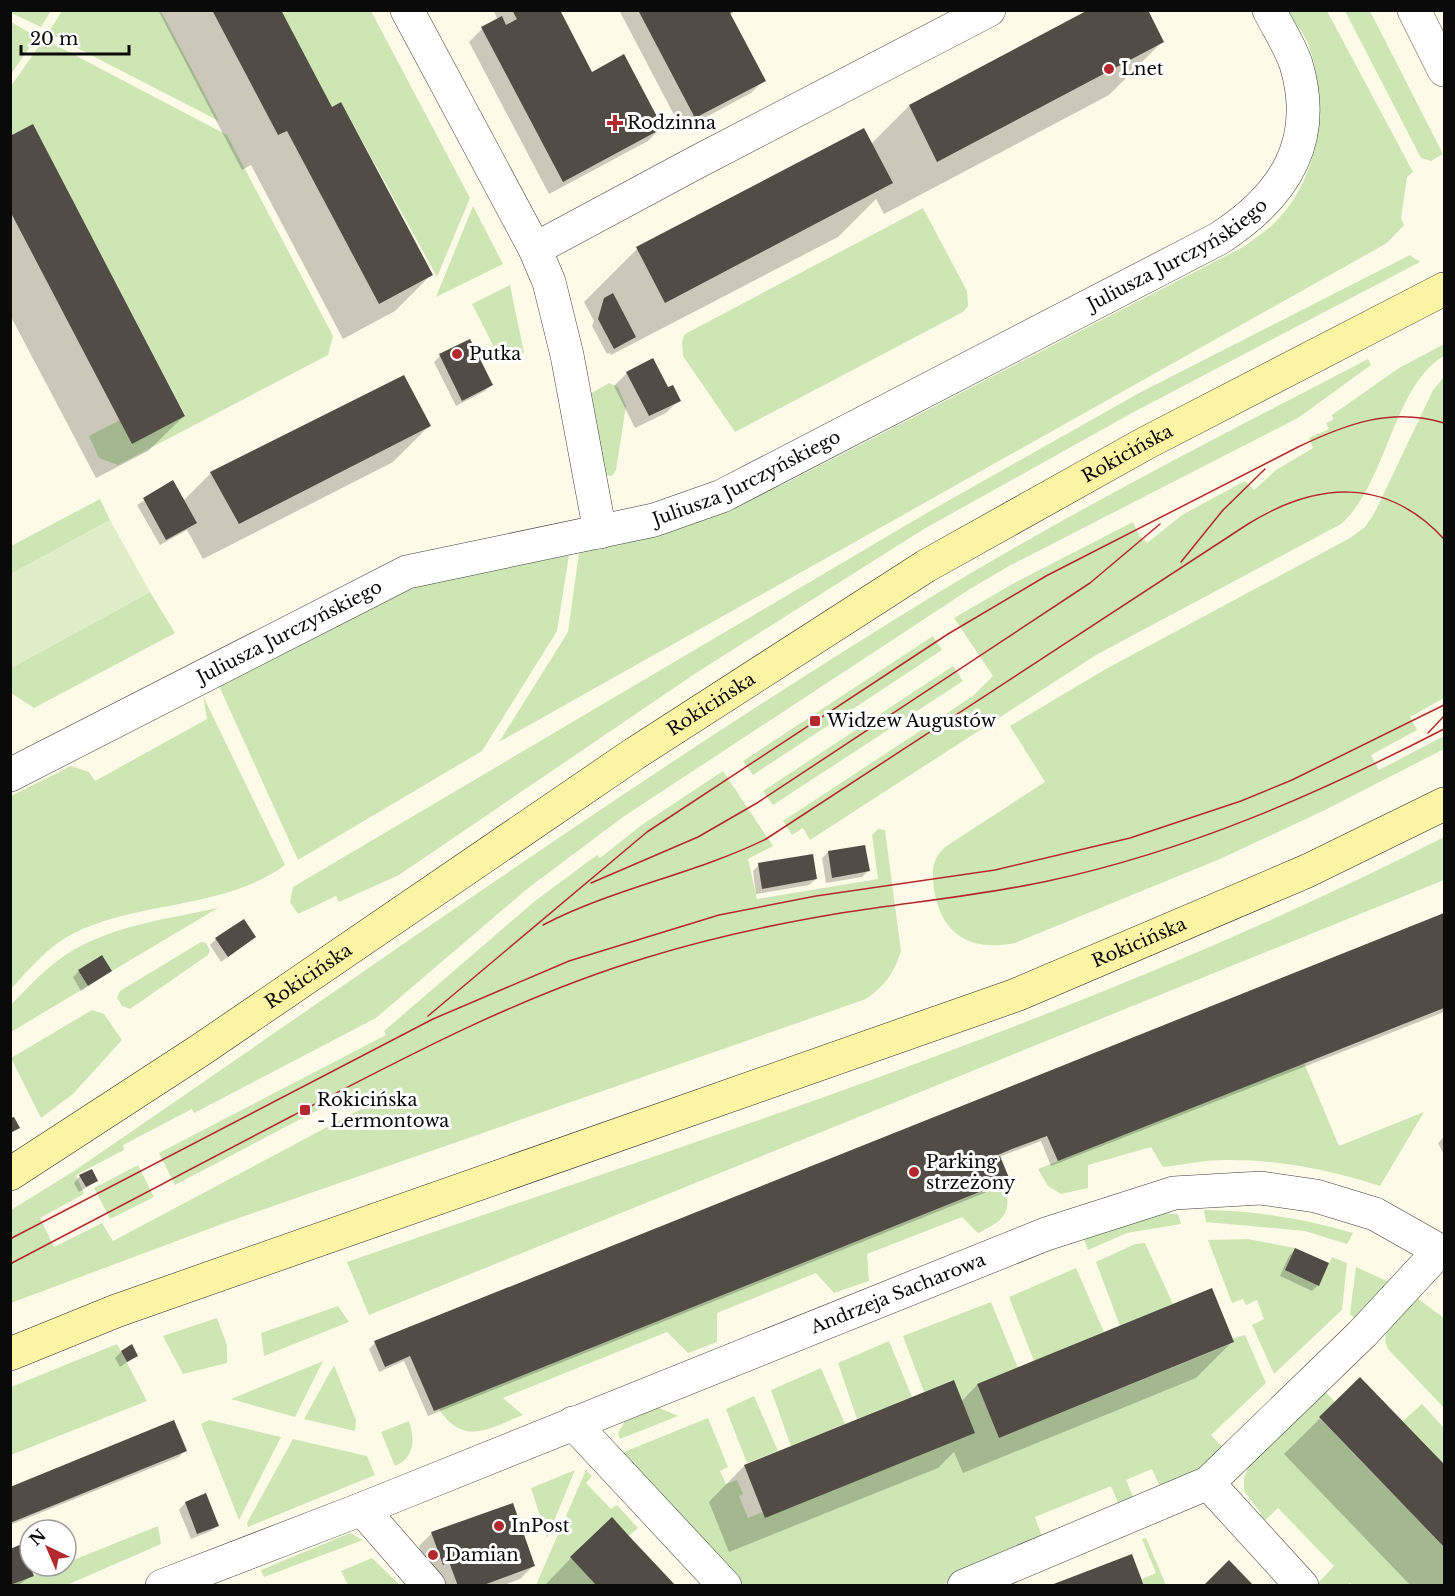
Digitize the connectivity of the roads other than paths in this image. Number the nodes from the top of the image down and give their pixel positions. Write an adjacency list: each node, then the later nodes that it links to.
1 (407, 10): 6 (street)
2 (988, 10): 6 (street)
3 (1269, 10): 8 (street, Juliusza Jurczyńskiego)
4 (1414, 10): 5 (street)
5 (1444, 70)
6 (536, 249): 8 (street)
7 (1444, 289): 11 (main road, Rokicińska)
8 (600, 532): 9 (street, Juliusza Jurczyńskiego)
9 (10, 775)
10 (1444, 804): 13 (main road, Rokicińska)
11 (10, 1174)
12 (1442, 1252): 14 (street, Andrzeja Sacharowa); 15 (street)
13 (10, 1354)
14 (573, 1423): 16 (street, Andrzeja Sacharowa); 19 (street)
15 (1208, 1484): 20 (street); 21 (street)
16 (362, 1509): 17 (street, Andrzeja Sacharowa); 18 (street)
17 (162, 1586)
18 (429, 1586)
19 (725, 1586)
20 (964, 1586)
21 (1302, 1586)

